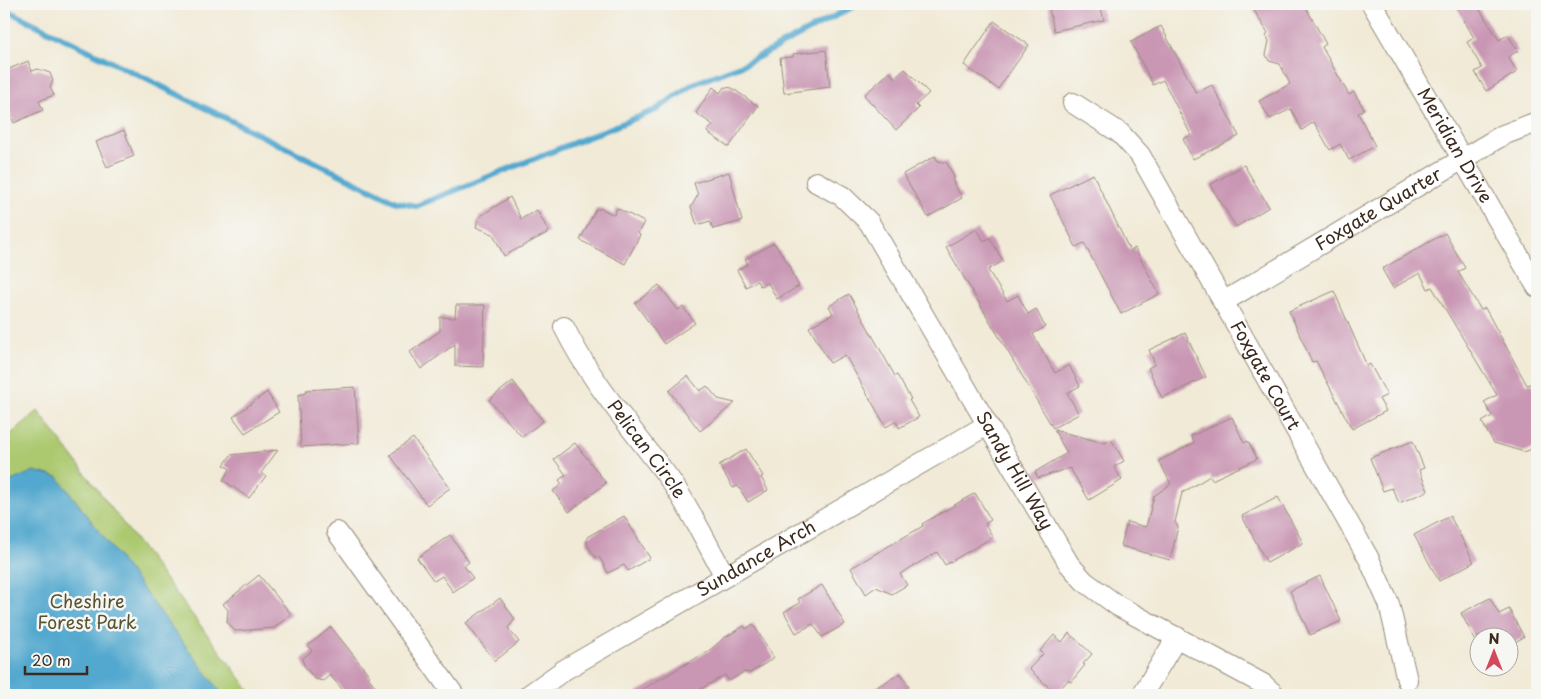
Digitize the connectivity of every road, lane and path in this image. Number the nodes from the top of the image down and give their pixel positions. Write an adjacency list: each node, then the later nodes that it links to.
1 (1372, 4): 4 (street, Meridian Drive)
2 (1073, 103): 7 (street, Foxgate Court)
3 (1537, 122): 4 (street, Foxgate Quarter)
4 (1463, 160): 6 (street, Meridian Drive); 7 (street, Foxgate Quarter)
5 (816, 182): 9 (street, Sandy Hill Way)
6 (1537, 287)
7 (1223, 302): 13 (street, Foxgate Court)
8 (564, 327): 11 (street, Pelican Circle)
9 (987, 425): 11 (street, Sundance Arch); 12 (street, Sandy Hill Way)
10 (337, 532): 14 (street)
11 (725, 576): 15 (street, Sundance Arch)
12 (1177, 637): 16 (street); 17 (street, Sandy Hill Way)
13 (1407, 680)
14 (454, 695)
15 (529, 695)
16 (1142, 695)
17 (1276, 695)

